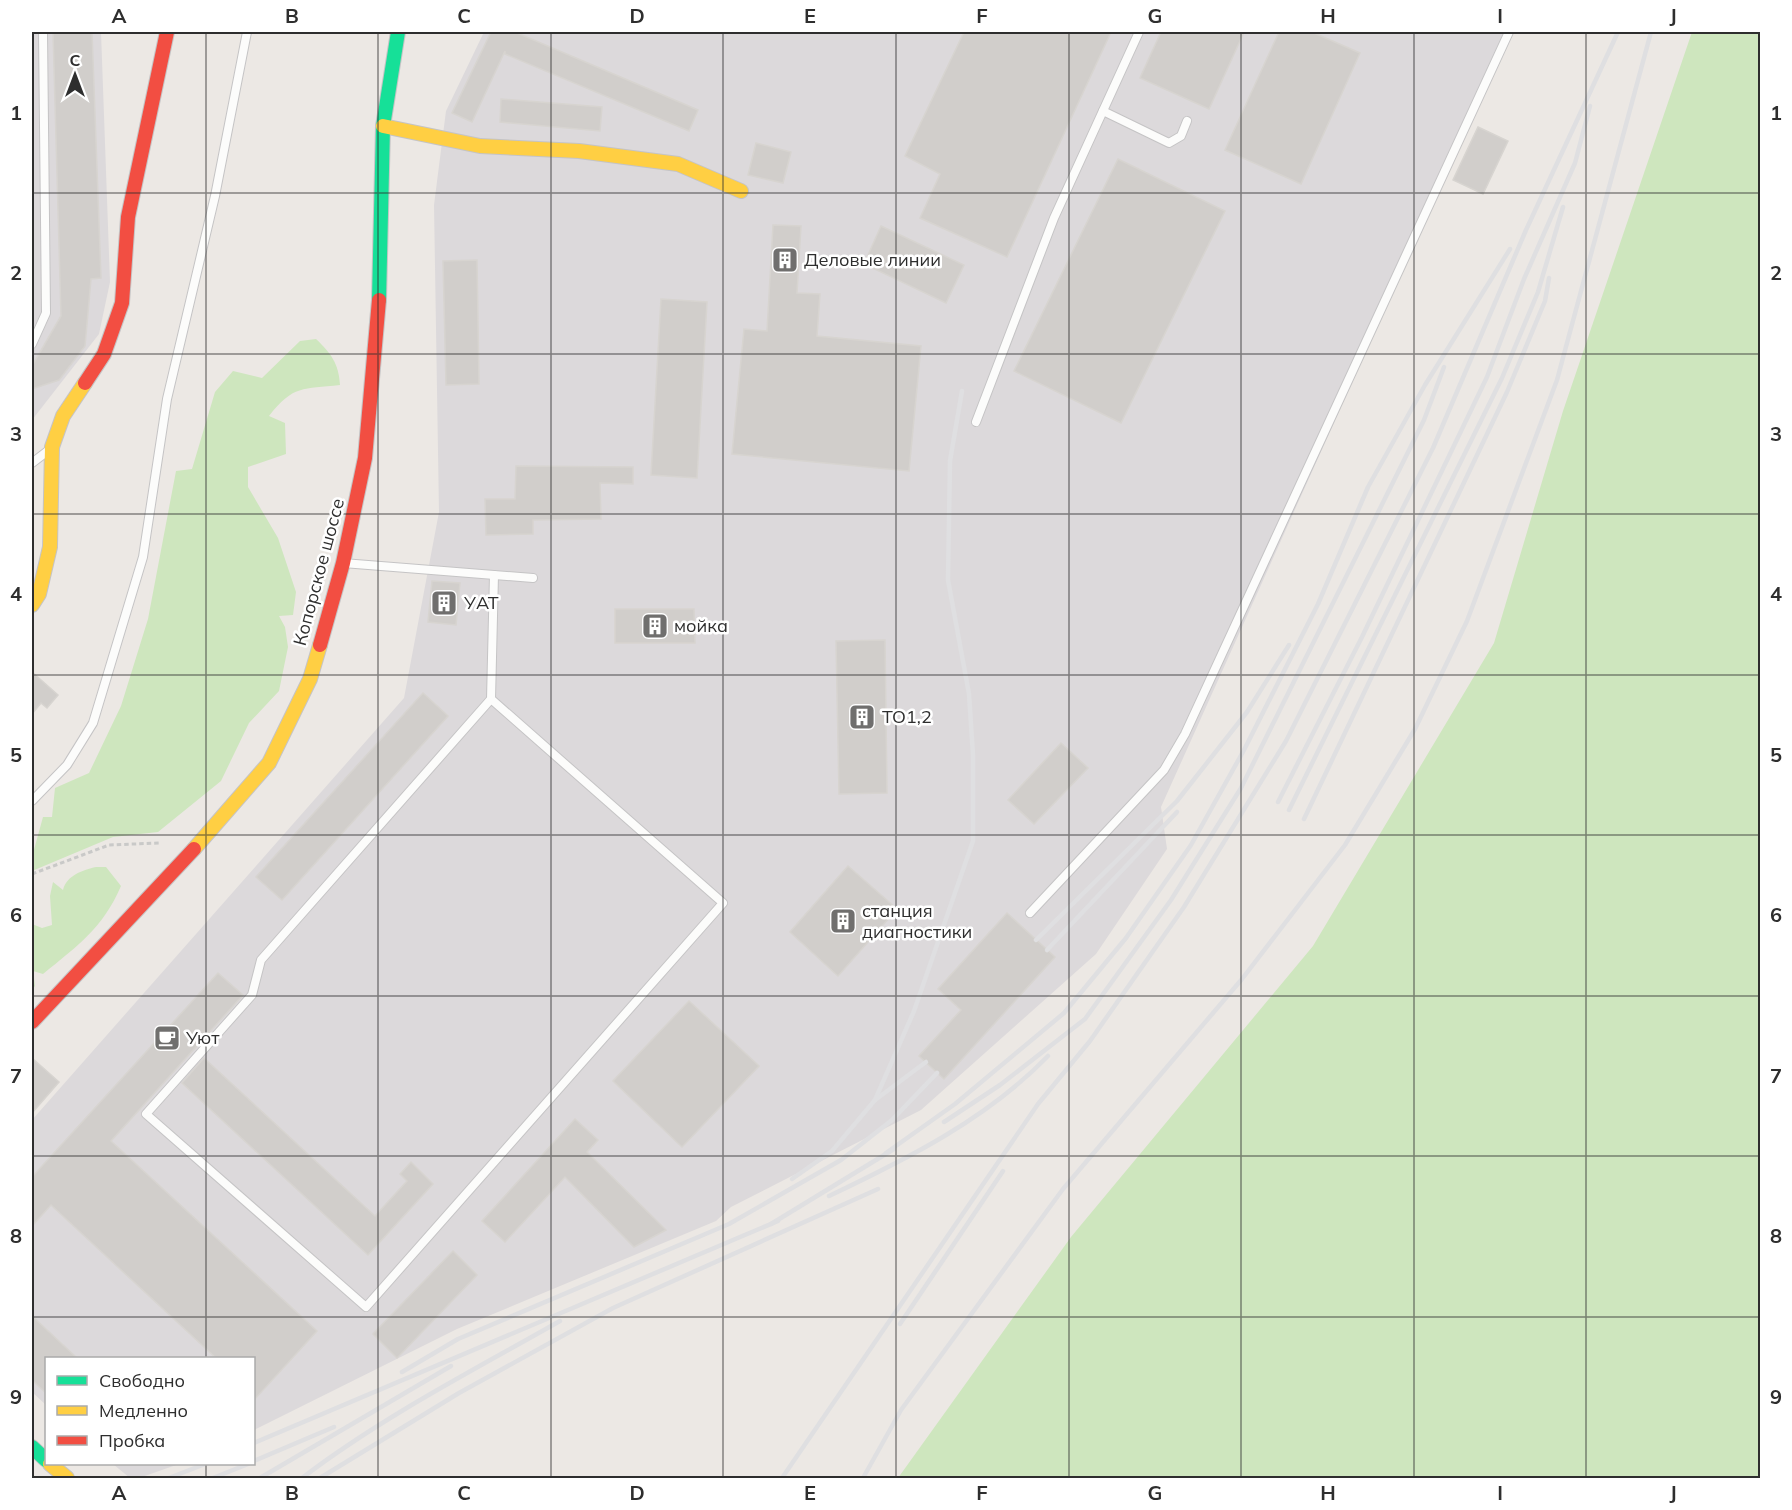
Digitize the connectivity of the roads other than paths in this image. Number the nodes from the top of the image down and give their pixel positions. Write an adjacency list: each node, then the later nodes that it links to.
1 (43, 32): 11 (lane)
2 (167, 32): 13 (main road)
3 (247, 32): 20 (lane)
4 (398, 32): 9 (main road, Копорское шоссе)
5 (1139, 32): 7 (lane)
6 (1509, 32): 21 (lane)
7 (1103, 111): 8 (lane); 12 (lane)
8 (1187, 121)
9 (383, 126): 10 (main road); 15 (main road, Копорское шоссе)
10 (741, 191)
11 (32, 344)
12 (976, 423)
13 (52, 447): 14 (lane); 18 (main road)
14 (32, 463)
15 (343, 563): 16 (lane); 22 (main road, Копорское шоссе)
16 (494, 575): 17 (lane); 19 (lane)
17 (533, 578)
18 (32, 605)
19 (491, 699): 19 (lane)
20 (32, 801)
21 (1030, 913)
22 (32, 1022)
23 (32, 1447): 24 (main road)
24 (45, 1459)
25 (51, 1465): 26 (main road)
26 (67, 1479)

